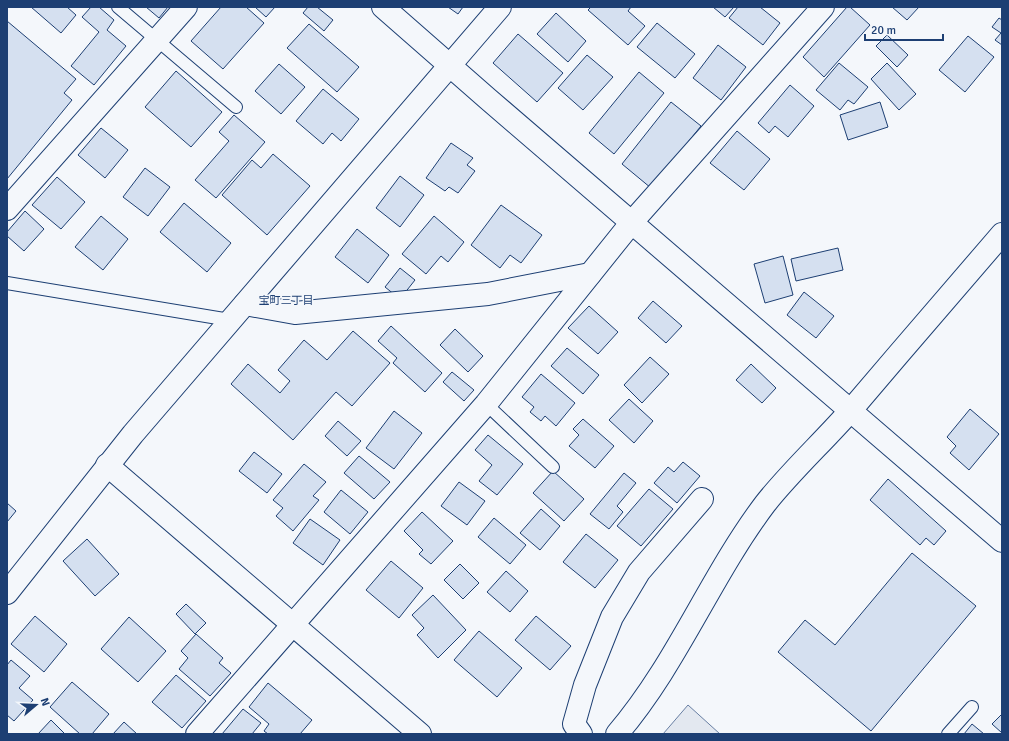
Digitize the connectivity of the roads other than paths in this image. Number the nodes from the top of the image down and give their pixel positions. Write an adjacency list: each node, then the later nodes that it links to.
1 (118, 7): 6 (lane)
2 (186, 7): 6 (street)
3 (383, 7): 7 (street)
4 (500, 7): 7 (street)
5 (823, 7): 10 (street)
6 (158, 41): 8 (lane); 9 (street)
7 (450, 65): 10 (street); 14 (street)
8 (236, 107)
9 (7, 210)
10 (632, 222): 12 (street); 17 (street)
11 (1002, 234): 17 (street)
12 (590, 274): 14 (street); 16 (street)
13 (7, 283): 15 (lane)
14 (245, 304): 15 (street)
15 (230, 320): 18 (street)
16 (486, 404): 19 (lane); 23 (street)
17 (850, 411): 21 (street); 28 (street)
18 (107, 465): 22 (street); 23 (street)
19 (553, 467)
20 (702, 499): 27 (street)
21 (1002, 541)
22 (7, 593)
23 (291, 624): 25 (street); 26 (street)
24 (972, 707): 29 (lane)
25 (197, 734)
26 (420, 734)
27 (581, 734)
28 (617, 734)
29 (948, 734)

